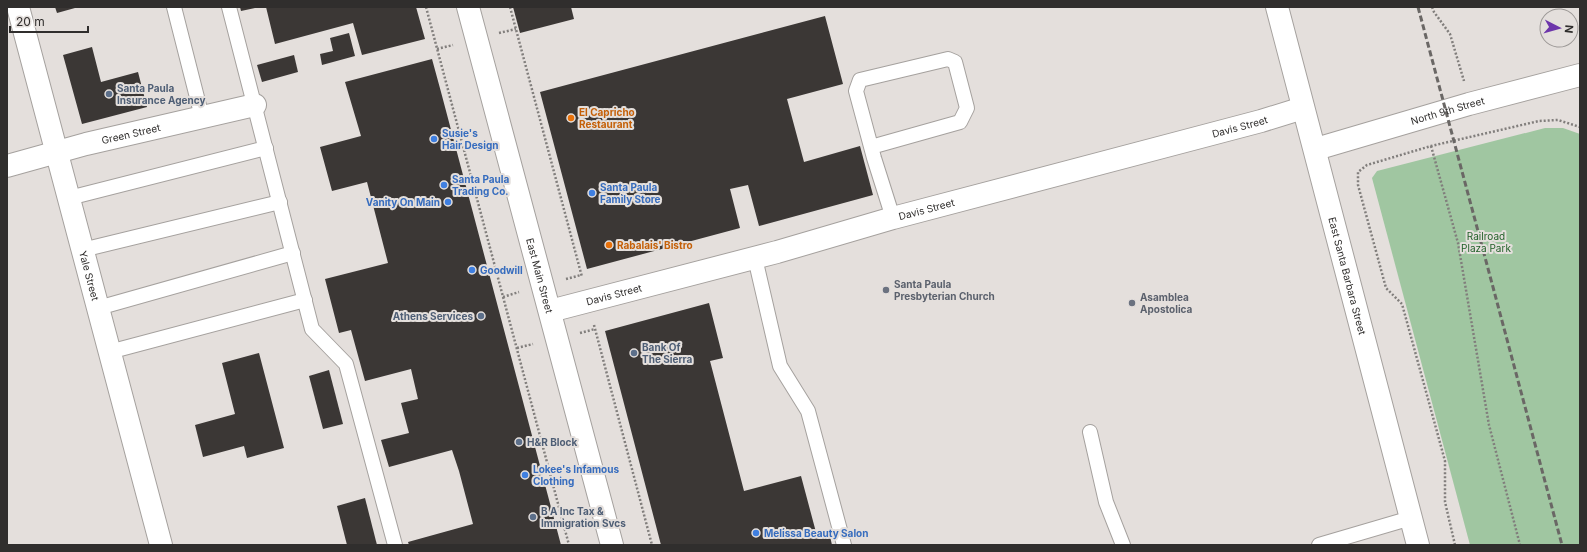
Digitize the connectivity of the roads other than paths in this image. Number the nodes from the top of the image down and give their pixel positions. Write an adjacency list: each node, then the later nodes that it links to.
1 (18, 7): 13 (street, Yale Street)
2 (174, 7): 9 (lane)
3 (229, 7): 7 (lane)
4 (468, 7): 23 (street, East Main Street)
5 (1277, 7): 8 (street, East Santa Barbara Street)
6 (1580, 75): 12 (street, North 9th Street)
7 (255, 105): 9 (street, Green Street); 11 (lane)
8 (1303, 108): 12 (street, East Santa Barbara Street); 17 (street, Davis Street)
9 (202, 117): 13 (street, Green Street)
10 (871, 147): 10 (lane); 17 (lane)
11 (266, 148): 15 (lane); 16 (lane)
12 (1316, 149): 26 (street, East Santa Barbara Street)
13 (57, 152): 14 (street, Green Street); 15 (street, Yale Street)
14 (7, 166)
15 (69, 198): 18 (street, Yale Street)
16 (280, 202): 18 (lane); 19 (lane)
17 (893, 218): 20 (street, Davis Street)
18 (82, 250): 22 (street, Yale Street)
19 (293, 253): 21 (lane); 22 (lane)
20 (755, 258): 23 (street, Davis Street); 30 (lane)
21 (306, 300): 24 (lane); 28 (lane)
22 (98, 308): 24 (street, Yale Street)
23 (550, 311): 29 (street, East Main Street)
24 (109, 352): 27 (street, Yale Street)
25 (1090, 432): 31 (lane)
26 (1411, 518): 32 (lane); 33 (street, East Santa Barbara Street)
27 (161, 545)
28 (395, 545)
29 (612, 545)
30 (844, 545)
31 (1122, 545)
32 (1319, 545)
33 (1418, 545)

